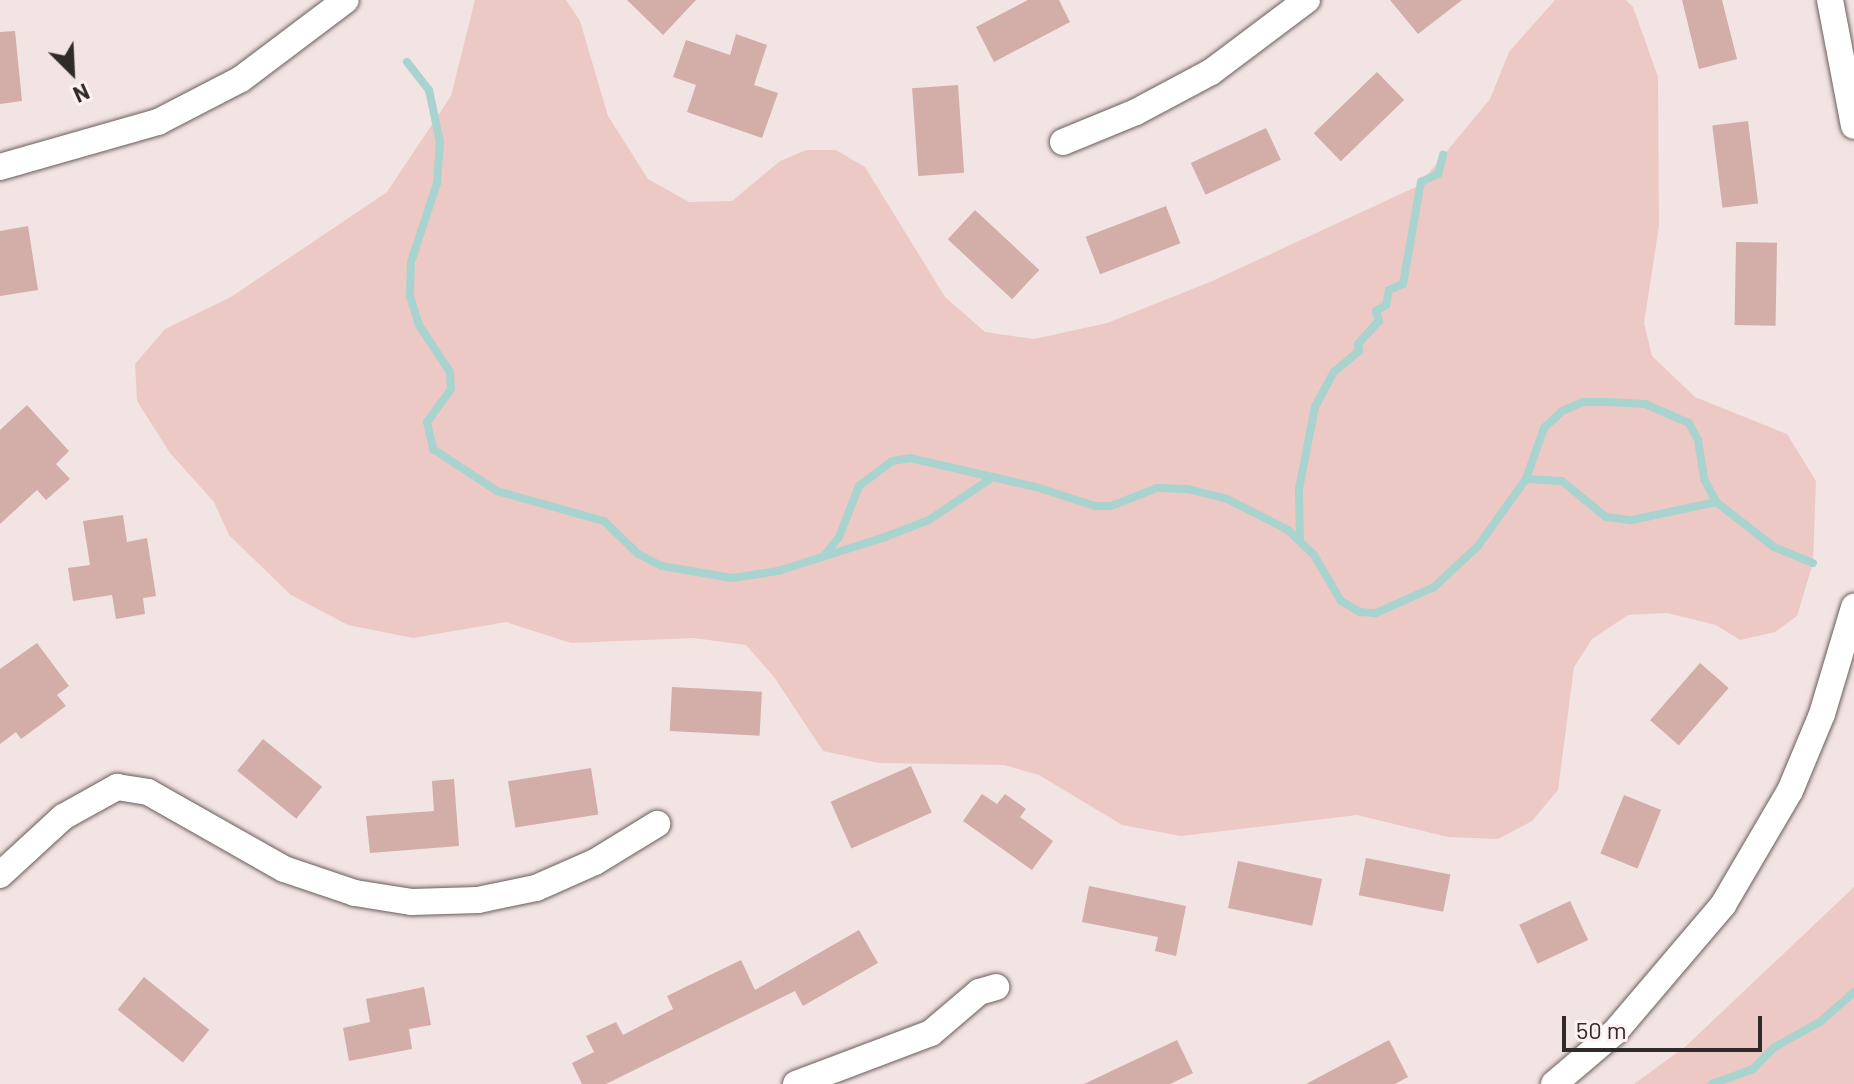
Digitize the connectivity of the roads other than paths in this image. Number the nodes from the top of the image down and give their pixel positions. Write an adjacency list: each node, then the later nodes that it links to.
1 (346, 0): 6 (street)
2 (1307, 0): 5 (street)
3 (1830, 0): 4 (street)
4 (1854, 126)
5 (1063, 142)
6 (0, 167)
7 (1854, 607): 12 (street)
8 (657, 824): 9 (street)
9 (0, 875)
10 (996, 987): 11 (street)
11 (796, 1084)
12 (1554, 1084)

